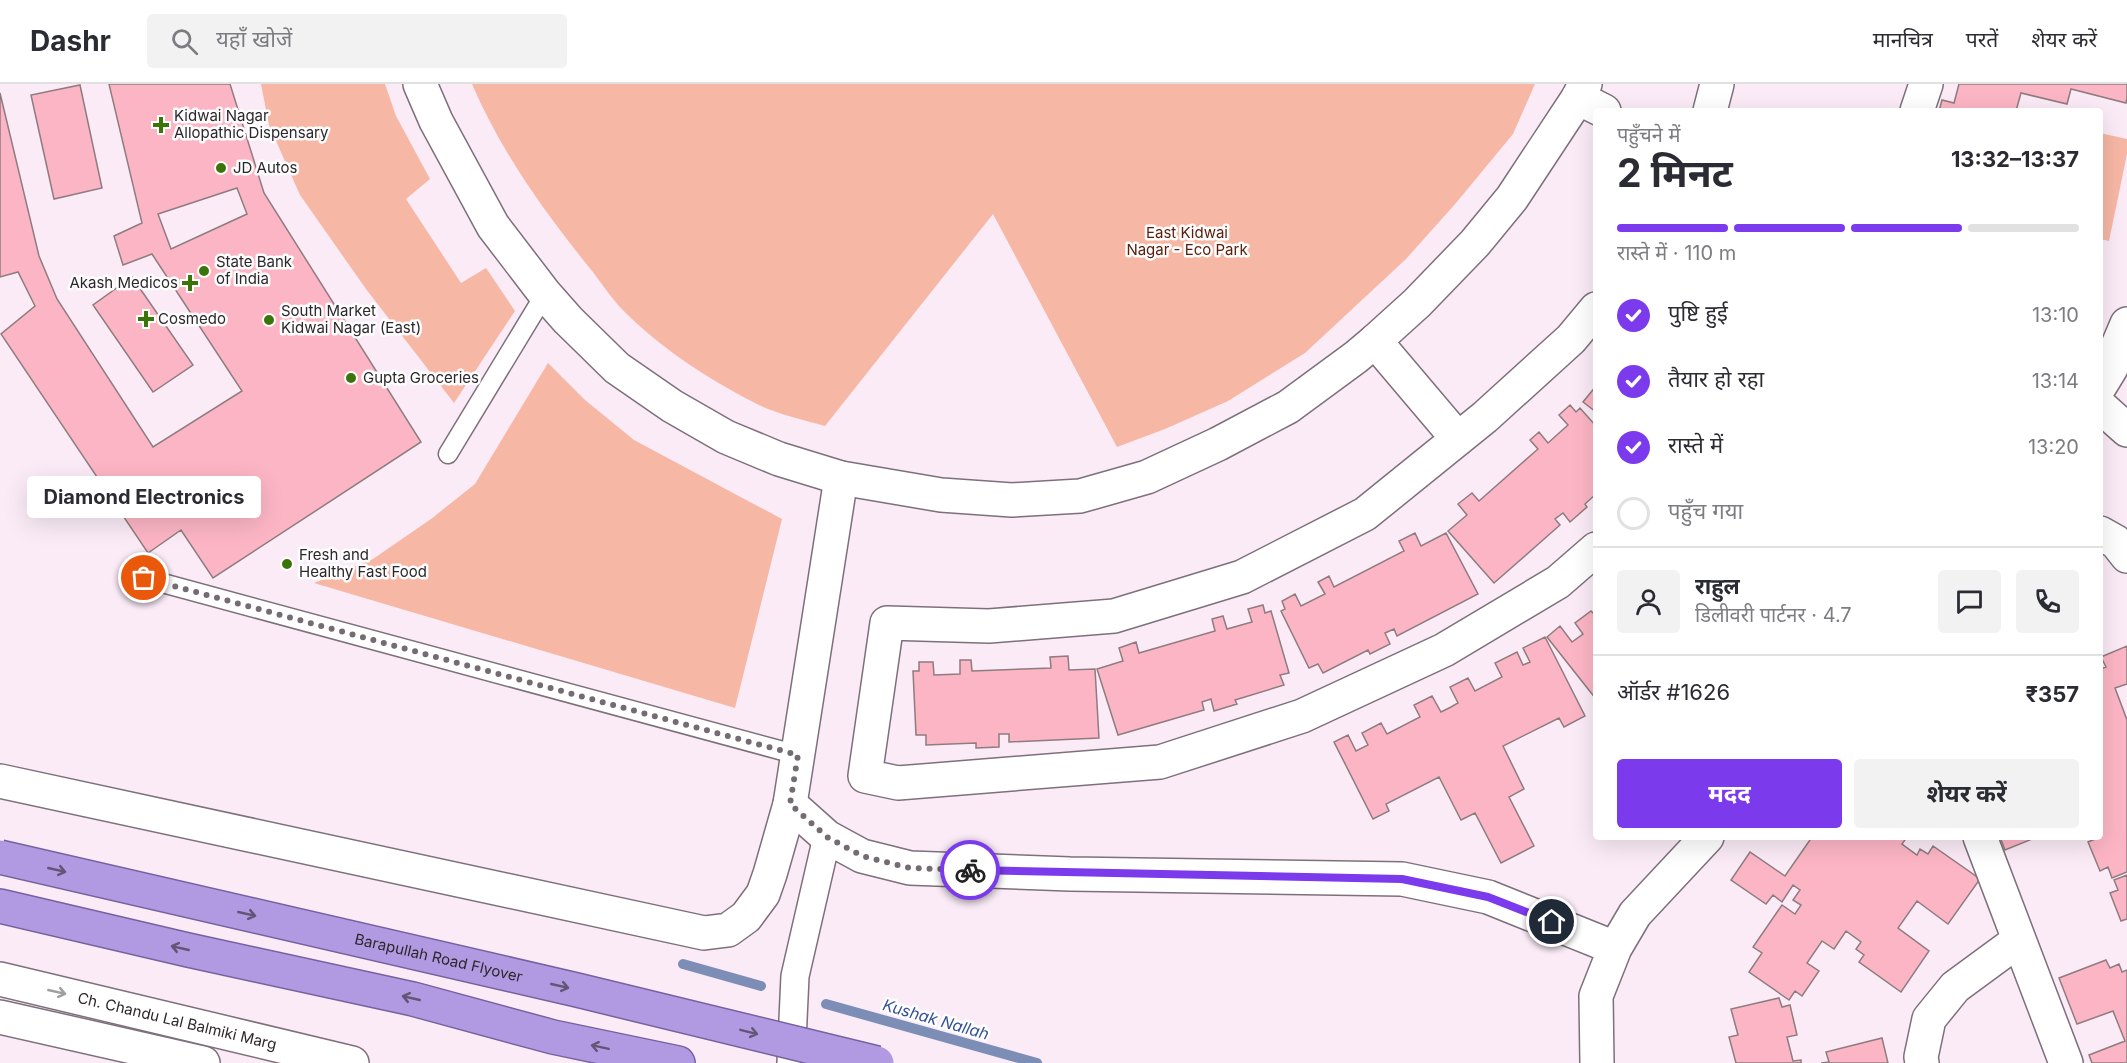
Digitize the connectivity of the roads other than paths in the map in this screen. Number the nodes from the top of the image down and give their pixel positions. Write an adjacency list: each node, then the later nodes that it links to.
1 (420, 84): 7 (street)
2 (1716, 84): 5 (street)
3 (1926, 84): 6 (street)
4 (1589, 98): 10 (street)
5 (1711, 108)
6 (1918, 108)
7 (545, 294): 15 (lane); 16 (street)
8 (1593, 313): 14 (street)
9 (2127, 324): 11 (street)
10 (1375, 340): 14 (street); 16 (street)
11 (2103, 381)
12 (2103, 409): 13 (street)
13 (2127, 430)
14 (1458, 439): 18 (street)
15 (448, 454)
16 (841, 478): 21 (street)
17 (2103, 535): 19 (street)
18 (1593, 552)
19 (2127, 556)
20 (144, 578): 21 (lane)
21 (798, 755): 23 (street)
22 (0, 781): 23 (street)
23 (790, 804): 24 (street)
24 (827, 837): 30 (street); 38 (street)
25 (1704, 840): 30 (street)
26 (1981, 840): 29 (street)
27 (0, 857): 39 (highway, Barapullah Road Flyover, one-way to 39, bridge)
28 (0, 906): 37 (highway, one-way to 28)
29 (2019, 940): 41 (street); 42 (street)
30 (1615, 948): 40 (street)
31 (0, 979): 32 (street, Ch. Chandu Lal Balmiki Marg, one-way to 32)
32 (131, 1010): 34 (street); 36 (street, Ch. Chandu Lal Balmiki Marg)
33 (0, 1017): 34 (street)
34 (123, 1054): 35 (street)
35 (203, 1063)
36 (352, 1063)
37 (678, 1063)
38 (791, 1063)
39 (876, 1063)
40 (1597, 1063)
41 (1922, 1063)
42 (2066, 1063)

